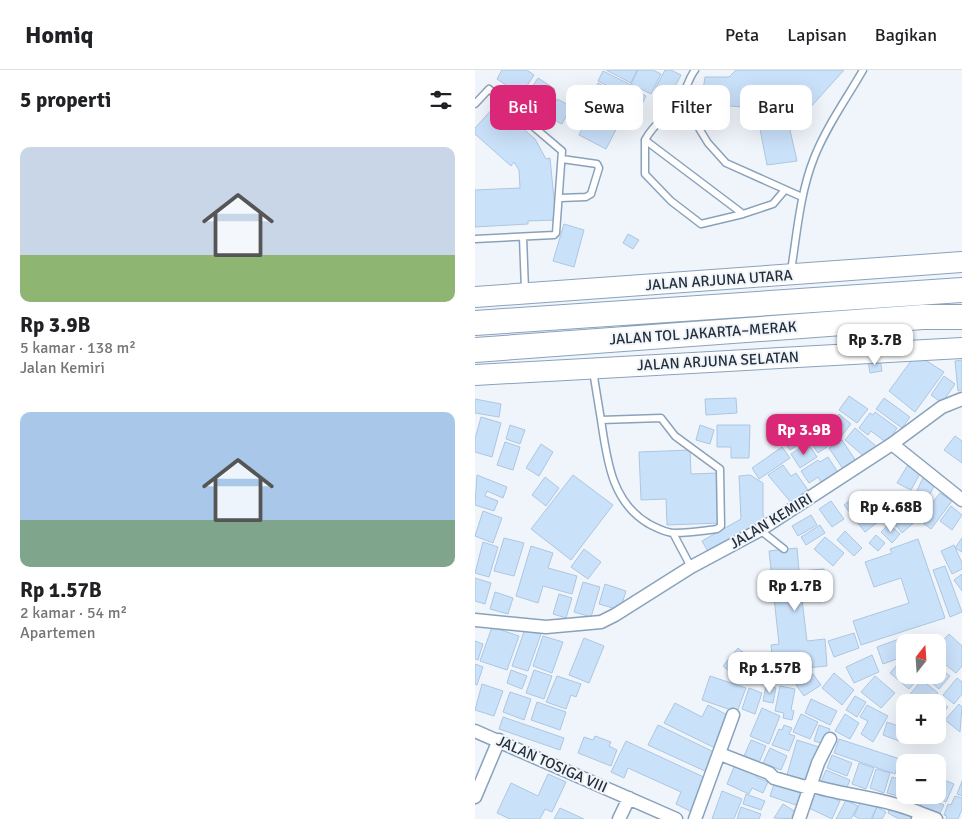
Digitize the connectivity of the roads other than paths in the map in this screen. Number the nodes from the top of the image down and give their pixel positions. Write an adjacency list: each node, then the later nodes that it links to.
1 (695, 70): 3 (lane)
2 (863, 70): 10 (lane)
3 (688, 85)
4 (475, 104): 8 (lane)
5 (653, 125): 7 (lane)
6 (700, 130): 9 (lane)
7 (645, 140): 12 (lane); 12 (lane)
8 (562, 159): 11 (lane); 11 (lane)
9 (784, 190): 10 (lane); 12 (lane)
10 (803, 197): 16 (lane)
11 (559, 198): 13 (lane)
12 (743, 214)
13 (523, 237): 14 (lane); 18 (lane)
14 (475, 239)
15 (962, 262): 16 (main road, JALAN ARJUNA UTARA)
16 (790, 274): 18 (main road, JALAN ARJUNA UTARA)
17 (962, 290): 21 (highway, JALAN TOL JAKARTA–MERAK)
18 (525, 293): 19 (main road, JALAN ARJUNA UTARA)
19 (475, 297)
20 (962, 316): 23 (highway, JALAN TOL JAKARTA–MERAK)
21 (475, 322)
22 (962, 348): 24 (main road, JALAN ARJUNA SELATAN)
23 (475, 350)
24 (593, 368): 25 (main road, JALAN ARJUNA SELATAN); 27 (lane)
25 (475, 375)
26 (962, 399): 28 (street, JALAN KEMIRI)
27 (601, 420): 31 (lane); 31 (lane)
28 (892, 444): 29 (street); 30 (street, JALAN KEMIRI)
29 (962, 500)
30 (760, 530): 32 (lane); 33 (street, JALAN KEMIRI)
31 (673, 533): 33 (lane)
32 (784, 549)
33 (691, 567): 34 (street, JALAN KEMIRI)
34 (475, 620)
35 (733, 715): 39 (street)
36 (475, 731): 38 (street, JALAN TOSIGA VIII)
37 (830, 739): 40 (street)
38 (499, 740): 41 (street); 42 (street, JALAN TOSIGA VIII)
39 (720, 754): 40 (street); 46 (street)
40 (809, 786): 43 (street); 47 (street)
41 (475, 797)
42 (629, 798): 44 (street); 45 (street, JALAN TOSIGA VIII)
43 (919, 816): 48 (street)
44 (619, 819)
45 (676, 819)
46 (695, 819)
47 (799, 819)
48 (936, 819)

